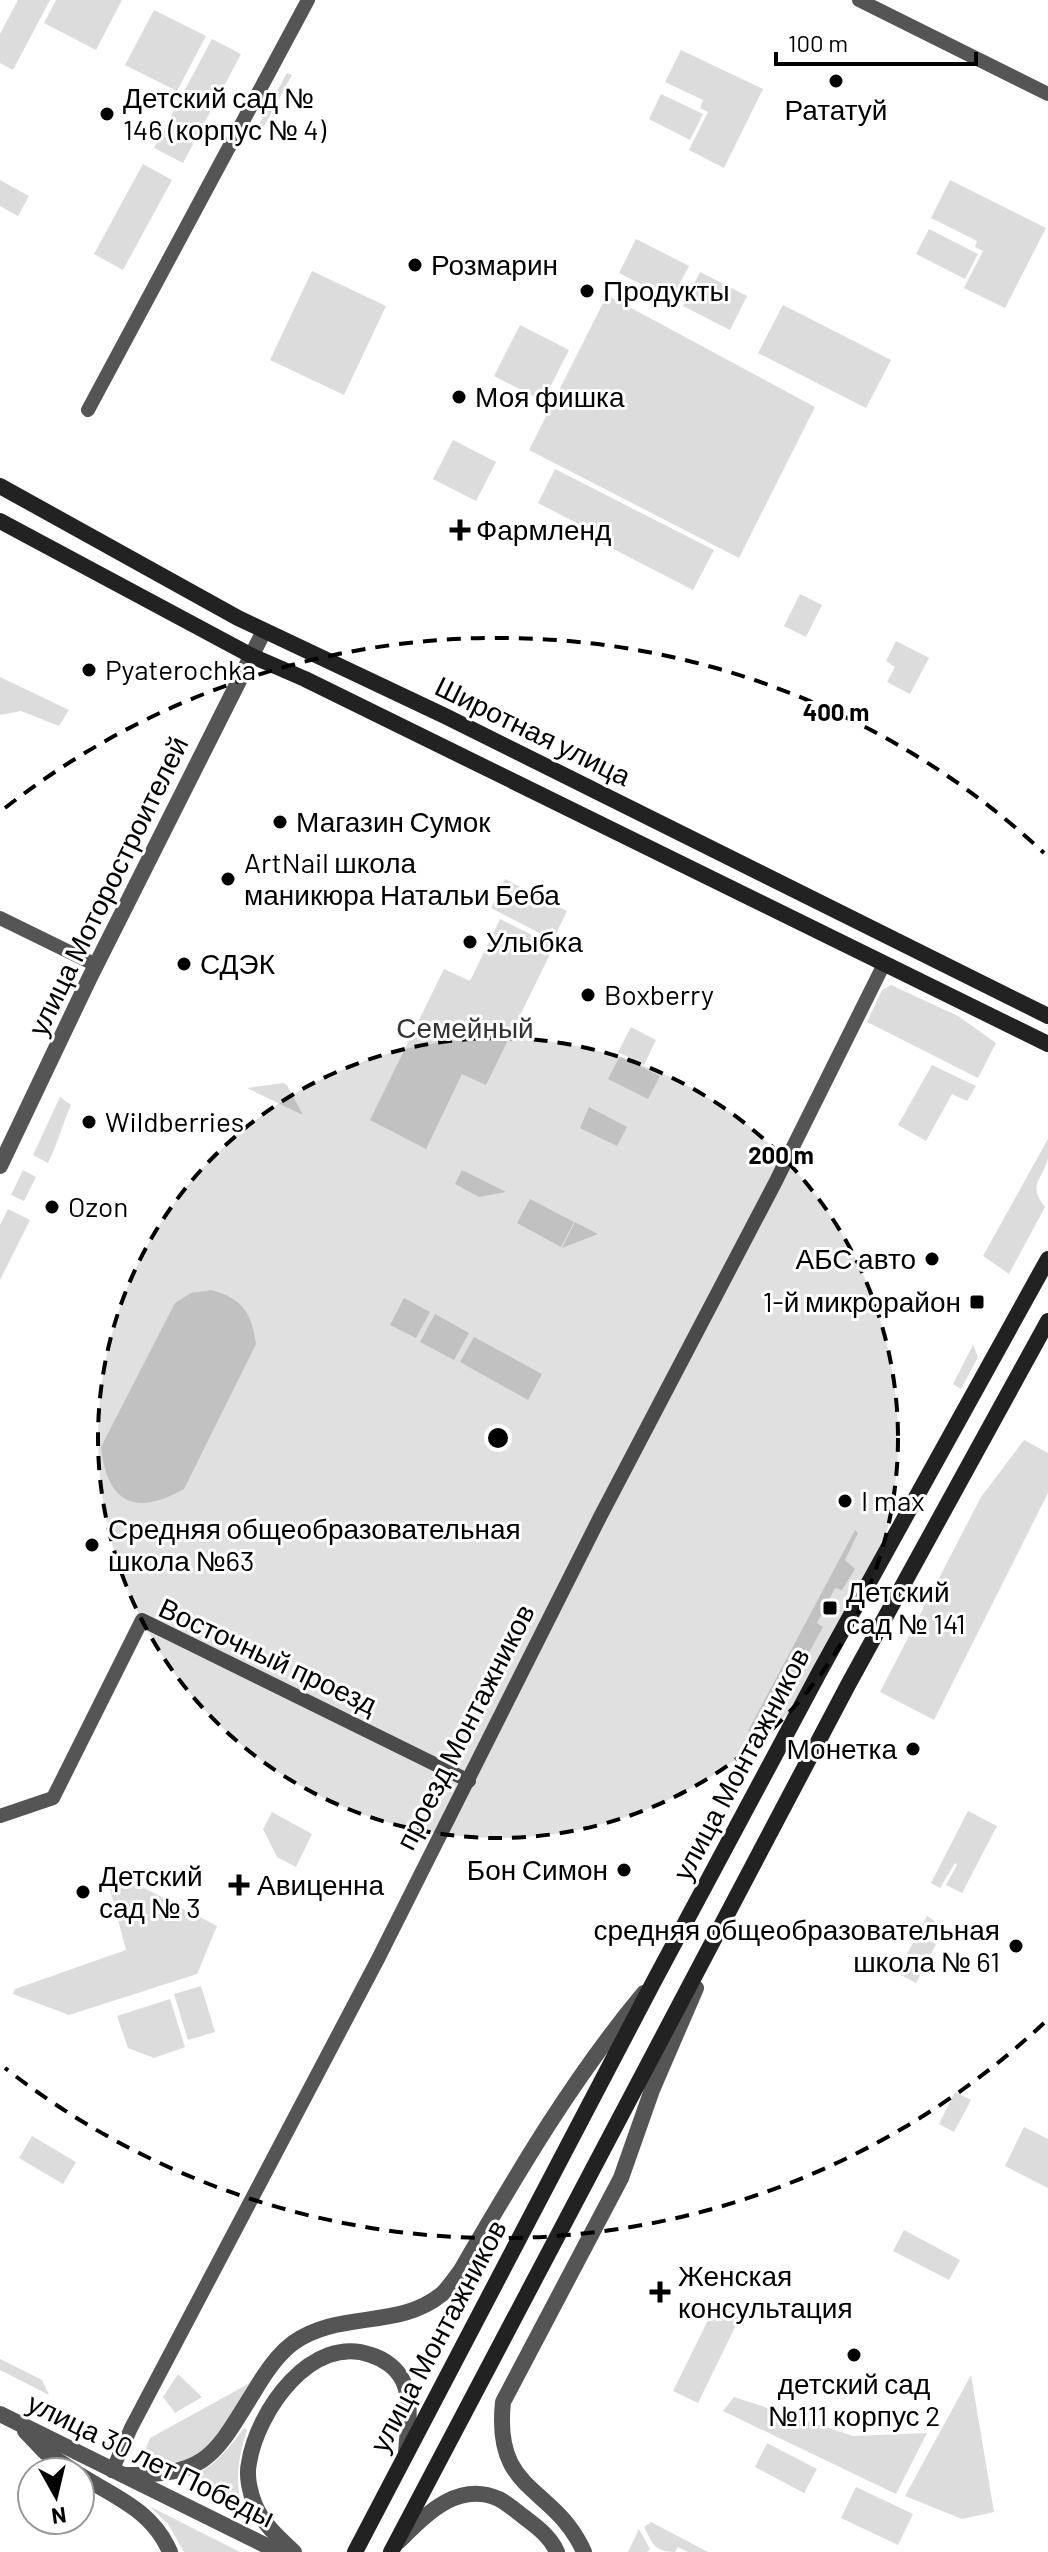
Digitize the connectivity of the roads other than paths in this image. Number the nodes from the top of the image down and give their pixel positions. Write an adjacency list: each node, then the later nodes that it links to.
1 (308, 0): 4 (street)
2 (859, 0): 3 (street)
3 (1048, 94)
4 (88, 410)
5 (0, 486): 7 (main road, Широтная улица)
6 (0, 521): 8 (main road, Широтная улица)
7 (264, 631): 8 (street, улица Моторостроителей); 9 (main road, Широтная улица)
8 (252, 656): 10 (main road, Широтная улица); 15 (street, улица Моторостроителей)
9 (627, 807): 10 (main road); 11 (main road, Широтная улица)
10 (614, 832): 12 (main road, Широтная улица)
11 (688, 837): 12 (main road); 16 (main road, Широтная улица)
12 (675, 862): 14 (main road, Широтная улица)
13 (0, 918): 15 (street)
14 (884, 964): 17 (main road, Широтная улица); 21 (street, проезд Монтажников)
15 (96, 965): 18 (street, улица Моторостроителей)
16 (1048, 1016)
17 (1048, 1044)
18 (0, 1166)
19 (1048, 1259): 24 (main road, улица Монтажников)
20 (1048, 1321): 23 (main road, улица Монтажников)
21 (469, 1781): 22 (street, Восточный проезд); 29 (street, проезд Монтажников)
22 (0, 1816)
23 (721, 1929): 31 (main road, улица Монтажников); 37 (street)
24 (653, 1983): 27 (main road, улица Монтажников); 29 (street)
25 (0, 2414): 26 (street, улица 30 лет Победы)
26 (19, 2424): 28 (street); 29 (street, улица 30 лет Победы)
27 (406, 2454): 34 (street); 35 (main road, улица Монтажников)
28 (51, 2456)
29 (118, 2473): 33 (street, улица 30 лет Победы)
30 (96, 2484): 32 (street)
31 (393, 2549): 36 (street)
32 (170, 2552)
33 (279, 2552)
34 (294, 2552)
35 (355, 2552)
36 (557, 2552)
37 (584, 2552)

